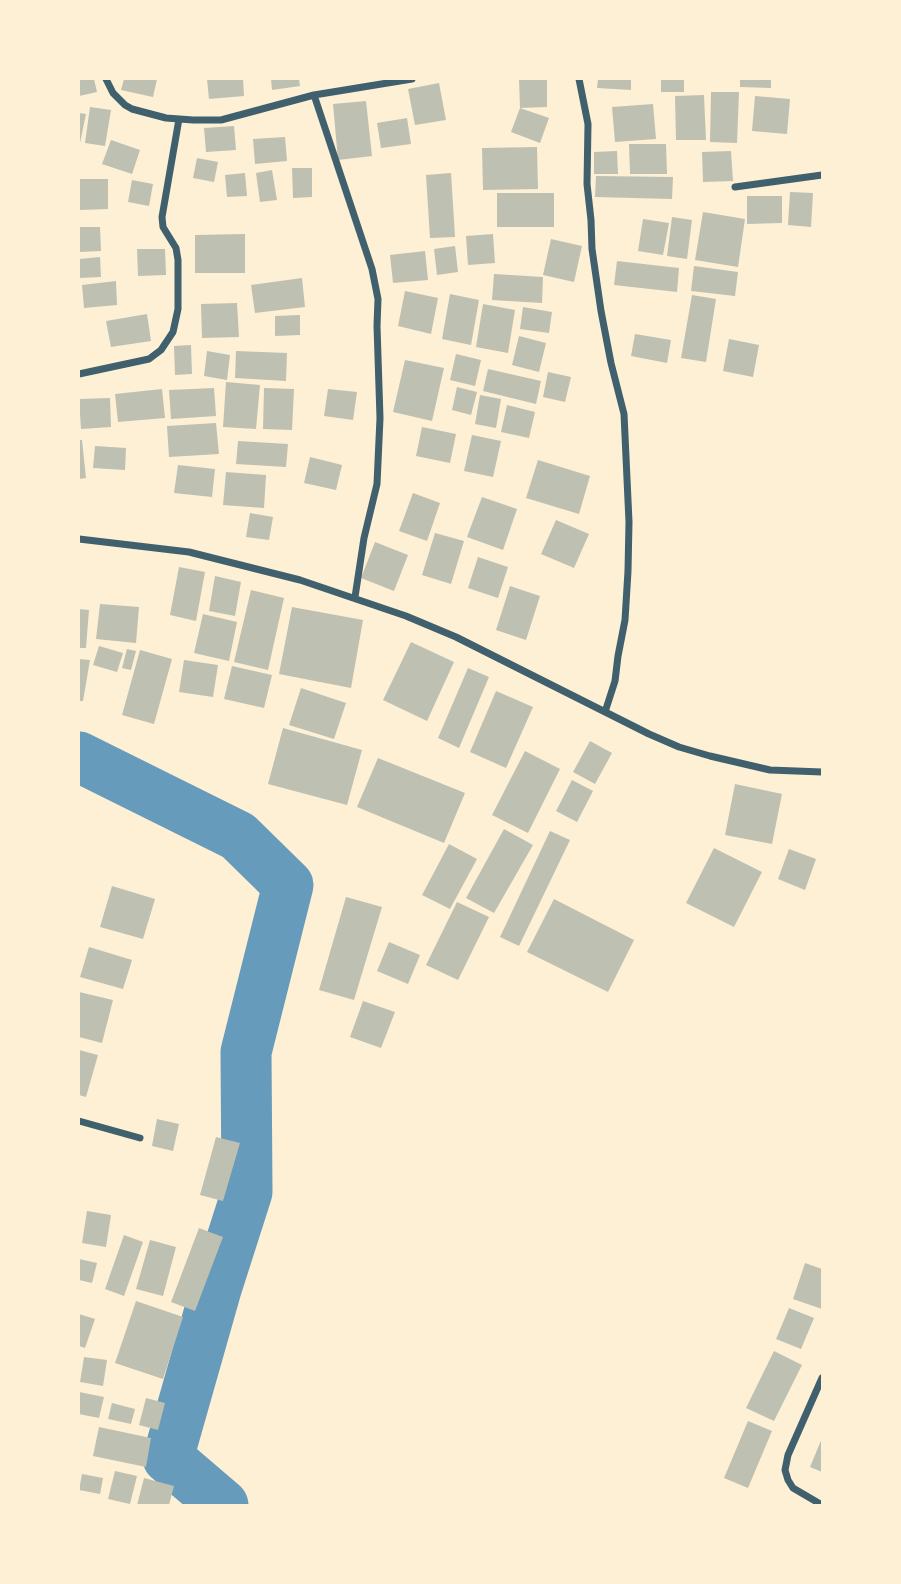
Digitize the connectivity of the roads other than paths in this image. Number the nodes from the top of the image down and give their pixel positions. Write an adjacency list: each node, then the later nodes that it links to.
1 (106, 79): 5 (street)
2 (412, 79): 4 (street)
3 (579, 79): 11 (street)
4 (314, 95): 5 (street); 10 (street)
5 (179, 119): 8 (street)
6 (822, 174): 7 (street)
7 (736, 187)
8 (79, 374)
9 (79, 539): 10 (street)
10 (355, 597): 11 (street)
11 (605, 712): 12 (street)
12 (822, 772)
13 (79, 1121): 14 (street)
14 (140, 1138)
15 (822, 1378): 16 (street)
16 (822, 1505)

